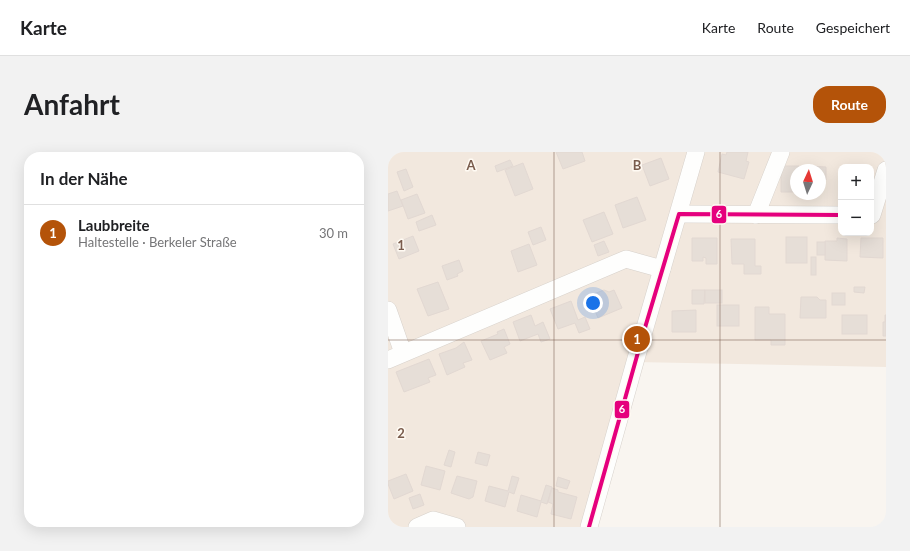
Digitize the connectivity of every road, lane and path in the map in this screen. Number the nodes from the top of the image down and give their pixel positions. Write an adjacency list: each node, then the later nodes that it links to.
1 (696, 152): 4 (street)
2 (780, 152): 5 (street)
3 (886, 170): 7 (street)
4 (679, 214): 5 (street); 8 (street)
5 (756, 215): 6 (street)
6 (838, 215)
7 (876, 215)
8 (662, 270): 10 (street); 13 (street)
9 (388, 310): 10 (street)
10 (396, 356)
11 (416, 527): 12 (street)
12 (457, 527)
13 (589, 527)

